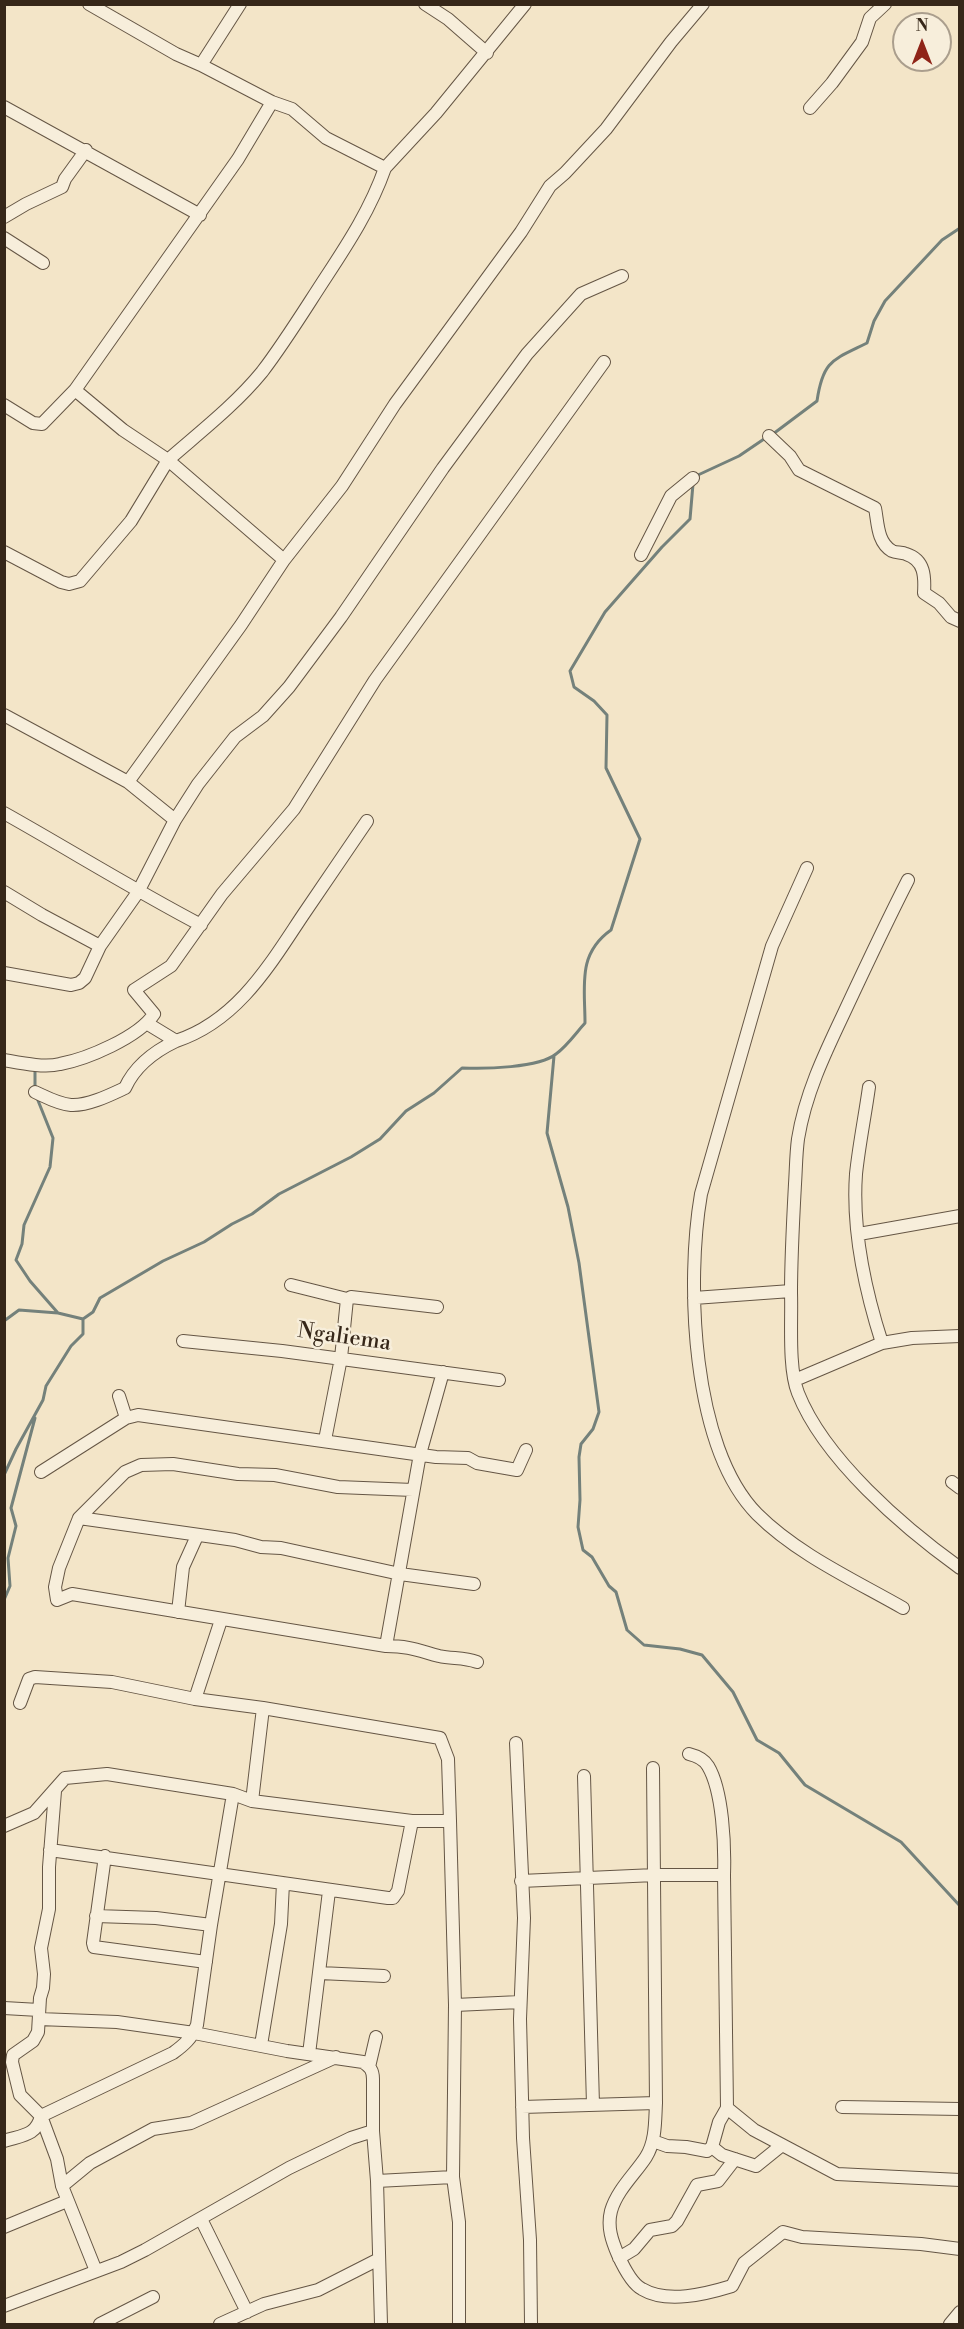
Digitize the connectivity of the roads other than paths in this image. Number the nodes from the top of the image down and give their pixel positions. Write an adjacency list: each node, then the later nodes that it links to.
1 (89, 4): 8 (street)
2 (240, 4): 8 (street)
3 (425, 4): 7 (street)
4 (525, 4): 7 (street)
5 (703, 4): 27 (street)
6 (885, 4): 11 (street)
7 (487, 53): 13 (street)
8 (201, 64): 9 (street)
9 (272, 102): 13 (street); 14 (street)
10 (4, 107): 12 (street)
11 (810, 108)
12 (86, 150): 14 (street); 15 (street)
13 (385, 168): 23 (street)
14 (200, 215): 20 (street)
15 (4, 218)
16 (4, 238): 17 (street)
17 (43, 263)
18 (621, 276): 32 (street)
19 (604, 362): 38 (street)
20 (75, 390): 21 (street); 23 (street)
21 (4, 405)
22 (769, 436): 28 (street)
23 (168, 460): 25 (street); 27 (street)
24 (693, 478): 26 (street)
25 (4, 552)
26 (641, 555)
27 (284, 561): 30 (street)
28 (960, 621)
29 (4, 715): 30 (street)
30 (128, 782): 32 (street)
31 (4, 813): 37 (street)
32 (175, 820): 37 (street)
33 (367, 820): 42 (street)
34 (807, 868): 50 (street)
35 (908, 880): 49 (street)
36 (4, 892): 39 (street)
37 (138, 892): 38 (street); 39 (street)
38 (201, 925): 41 (street)
39 (100, 946): 40 (street)
40 (4, 973)
41 (148, 1024): 42 (street); 43 (street)
42 (176, 1041): 45 (street)
43 (4, 1060)
44 (869, 1087): 47 (street)
45 (35, 1092)
46 (960, 1216): 47 (street)
47 (859, 1234): 55 (street)
48 (291, 1285): 51 (street)
49 (792, 1291): 50 (street); 59 (street)
50 (694, 1298): 72 (street)
51 (347, 1299): 52 (street); 56 (street)
52 (437, 1307)
53 (960, 1336): 55 (street)
54 (183, 1341): 56 (street, Ngaliema)
55 (882, 1343): 59 (street)
56 (341, 1358): 57 (street, Ngaliema); 62 (street)
57 (443, 1372): 58 (street, Ngaliema); 64 (street)
58 (499, 1380)
59 (795, 1380): 69 (street)
60 (119, 1396): 61 (street)
61 (126, 1418): 62 (street); 65 (street)
62 (325, 1440): 64 (street)
63 (526, 1449): 64 (street)
64 (420, 1454): 66 (street)
65 (41, 1472)
66 (413, 1490): 67 (street); 70 (street)
67 (79, 1518): 68 (street); 73 (street)
68 (197, 1536): 70 (street); 73 (street)
69 (960, 1568)
70 (400, 1574): 71 (street); 75 (street)
71 (474, 1584)
72 (903, 1608)
73 (178, 1612): 74 (street)
74 (221, 1620): 75 (street); 77 (street)
75 (386, 1646): 76 (street)
76 (477, 1662)
77 (195, 1700): 78 (street); 79 (street)
78 (20, 1703)
79 (263, 1708): 86 (street); 88 (street)
80 (516, 1743): 96 (street)
81 (689, 1754): 94 (street)
82 (653, 1768): 93 (street)
83 (584, 1776): 95 (street)
84 (55, 1790): 85 (street); 89 (street); 90 (street)
85 (233, 1794): 86 (street); 92 (street)
86 (252, 1801): 87 (street)
87 (412, 1821): 88 (street); 98 (street)
88 (450, 1821): 105 (street)
89 (4, 1826)
90 (50, 1850): 91 (street); 107 (street)
91 (105, 1856): 92 (street); 99 (street)
92 (219, 1875): 97 (street); 100 (street)
93 (655, 1875): 94 (street); 95 (street); 115 (street)
94 (724, 1875): 119 (street)
95 (586, 1878): 96 (street); 116 (street)
96 (522, 1881): 104 (street)
97 (283, 1883): 98 (street); 110 (street)
98 (329, 1891): 102 (street)
99 (96, 1916): 100 (street); 101 (street)
100 (211, 1925): 101 (street)
101 (206, 1962): 108 (street)
102 (320, 1973): 103 (street); 111 (street)
103 (384, 1976)
104 (520, 2002): 105 (street); 117 (street)
105 (454, 2005): 128 (street)
106 (4, 2008): 107 (street)
107 (39, 2015): 108 (street); 113 (street)
108 (194, 2033): 110 (street); 121 (street)
109 (376, 2037): 114 (street)
110 (261, 2045): 111 (street)
111 (309, 2054): 112 (street)
112 (336, 2057): 114 (street); 131 (street)
113 (9, 2067): 121 (street)
114 (369, 2067): 122 (street)
115 (656, 2103): 116 (street); 124 (street)
116 (593, 2105): 117 (street)
117 (522, 2107): 147 (street)
118 (842, 2107): 120 (street)
119 (727, 2108): 125 (street); 126 (street)
120 (960, 2109)
121 (41, 2116): 123 (street); 131 (street)
122 (373, 2131): 130 (street); 133 (street)
123 (4, 2140)
124 (653, 2141): 126 (street); 136 (street)
125 (782, 2145): 127 (street); 129 (street)
126 (712, 2147): 127 (street)
127 (735, 2159): 136 (street)
128 (453, 2177): 130 (street); 146 (street)
129 (960, 2180)
130 (377, 2181): 137 (street)
131 (62, 2186): 132 (street)
132 (67, 2201): 134 (street); 138 (street)
133 (201, 2219): 138 (street); 141 (street)
134 (4, 2227)
135 (960, 2249): 136 (street)
136 (620, 2258)
137 (379, 2259): 141 (street); 145 (street)
138 (96, 2271): 140 (street)
139 (153, 2297): 143 (street)
140 (4, 2306)
141 (247, 2312): 144 (street)
142 (960, 2312): 148 (street)
143 (100, 2325)
144 (220, 2325)
145 (381, 2325)
146 (459, 2325)
147 (531, 2325)
148 (950, 2325)

